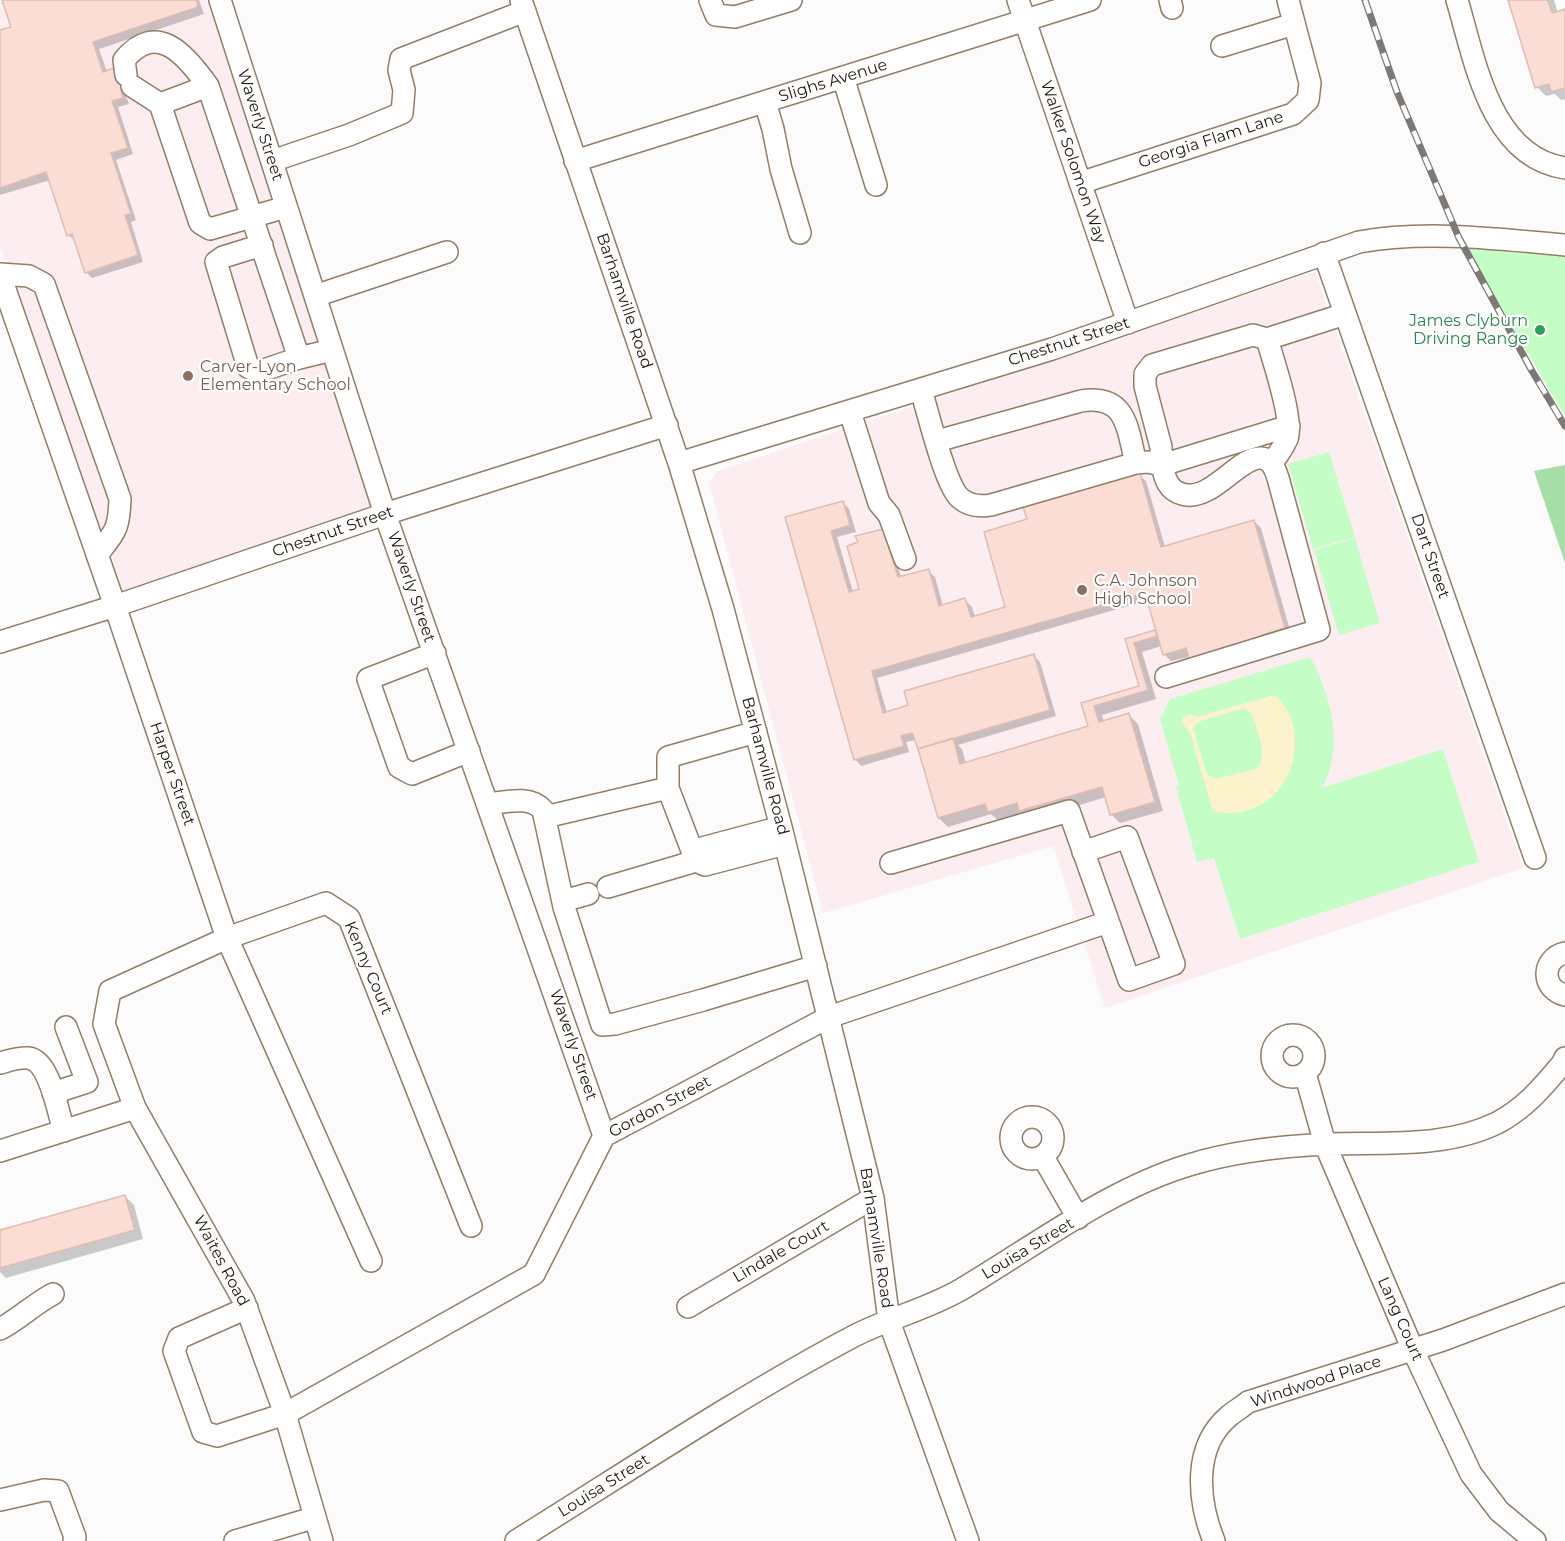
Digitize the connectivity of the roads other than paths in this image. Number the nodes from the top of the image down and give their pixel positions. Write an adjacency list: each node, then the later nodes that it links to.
1 (219, 0): 16 (street, Waverly Street)
2 (710, 0): 3 (street)
3 (791, 0)
4 (1018, 0): 9 (street, Walker Solomon Way)
5 (1090, 0): 9 (street, Slighs Avenue)
6 (1288, 0): 10 (street, Georgia Flam Lane)
7 (1457, 0): 18 (street)
8 (523, 6): 16 (street); 17 (street, Barhamville Road)
9 (1025, 20): 12 (street, Slighs Avenue); 19 (street, Walker Solomon Way)
10 (1294, 24): 11 (street); 19 (street, Georgia Flam Lane)
11 (1222, 46)
12 (843, 77): 14 (street, Slighs Avenue); 20 (street)
13 (208, 86): 15 (street); 15 (street); 22 (street)
14 (765, 102): 17 (street, Slighs Avenue); 23 (street)
15 (160, 104): 22 (street)
16 (272, 161): 21 (street, Waverly Street)
17 (575, 161): 37 (street, Barhamville Road)
18 (1565, 168)
19 (1080, 183): 31 (street, Walker Solomon Way)
20 (876, 185)
21 (286, 207): 22 (street); 29 (street, Waverly Street)
22 (253, 216): 24 (street)
23 (800, 233)
24 (262, 245): 34 (street); 34 (street)
25 (1565, 245): 27 (street, Chestnut Street)
26 (447, 252): 29 (street)
27 (1324, 253): 30 (street, Dart Street); 31 (street, Chestnut Street)
28 (0, 274): 45 (street, Harper Street); 45 (street)
29 (315, 296): 33 (street, Waverly Street)
30 (1345, 314): 32 (street); 58 (street, Dart Street)
31 (1128, 323): 35 (street, Chestnut Street)
32 (1267, 339): 38 (street); 43 (street)
33 (332, 350): 34 (street); 44 (street, Waverly Street)
34 (299, 358)
35 (921, 390): 36 (street, Chestnut Street); 39 (street)
36 (850, 412): 40 (street, Chestnut Street); 46 (street)
37 (667, 425): 40 (street, Barhamville Road); 44 (street, Chestnut Street)
38 (1289, 426): 42 (street); 43 (street)
39 (937, 441): 41 (street); 41 (street)
40 (679, 463): 51 (street, Barhamville Road)
41 (1136, 463): 43 (street)
42 (1272, 464): 43 (street); 50 (street)
43 (1162, 465)
44 (386, 514): 47 (street, Chestnut Street); 49 (street, Waverly Street)
45 (97, 555): 47 (street, Harper Street)
46 (905, 559)
47 (115, 606): 48 (street, Chestnut Street); 65 (street, Harper Street)
48 (0, 642)
49 (435, 653): 52 (street, Waverly Street); 52 (street)
50 (1166, 676)
51 (756, 732): 53 (street); 56 (street, Barhamville Road)
52 (469, 751): 54 (street, Waverly Street)
53 (668, 788): 55 (street); 59 (street)
54 (488, 804): 55 (street); 73 (street, Waverly Street)
55 (545, 817): 63 (street)
56 (783, 836): 59 (street); 67 (street, Barhamville Road)
57 (1083, 852): 60 (street); 64 (street); 64 (street)
58 (1535, 858)
59 (696, 861): 61 (street)
60 (891, 862)
61 (608, 888)
62 (588, 894): 63 (street)
63 (563, 901): 70 (street)
64 (1100, 925): 71 (street, Gordon Street)
65 (227, 938): 68 (street, Kenny Court); 86 (street, Kenny Court); 87 (street, Harper Street)
66 (1565, 953): 69 (street)
67 (816, 966): 70 (street); 71 (street, Barhamville Road)
68 (110, 991): 78 (street, Waites Road)
69 (1565, 995)
70 (598, 1015): 73 (street)
71 (829, 1017): 80 (street, Gordon Street); 84 (street, Barhamville Road)
72 (66, 1027): 77 (street)
73 (567, 1027): 80 (street, Waverly Street)
74 (1565, 1058): 81 (street, Louisa Street)
75 (0, 1063): 77 (street)
76 (1305, 1073): 81 (street, Lang Court)
77 (53, 1093): 79 (street)
78 (135, 1108): 79 (street); 91 (street, Waites Road)
79 (64, 1131): 82 (street)
80 (604, 1136): 95 (street, Gordon Street)
81 (1325, 1144): 85 (street, Louisa Street); 94 (street, Lang Court)
82 (0, 1151)
83 (1043, 1157): 85 (street)
84 (873, 1198): 90 (street, Lindale Court); 92 (street, Barhamville Road)
85 (1078, 1218): 92 (street, Louisa Street)
86 (471, 1226)
87 (371, 1262)
88 (53, 1294): 93 (street)
89 (1565, 1294): 94 (street, Windwood Place)
90 (688, 1307)
91 (247, 1308): 95 (street, Waites Road); 95 (street, Gordon Street)
92 (889, 1321): 98 (street, Barhamville Road); 102 (street, Louisa Street)
93 (0, 1329)
94 (1413, 1350): 103 (street, Windwood Place); 104 (street, Lang Court)
95 (285, 1414): 97 (street, Waites Road)
96 (0, 1500): 99 (street)
97 (314, 1518): 100 (street); 101 (street, Waites Road)
98 (964, 1539)
99 (74, 1541)
100 (235, 1541)
101 (322, 1541)
102 (516, 1541)
103 (1214, 1541)
104 (1535, 1541)

